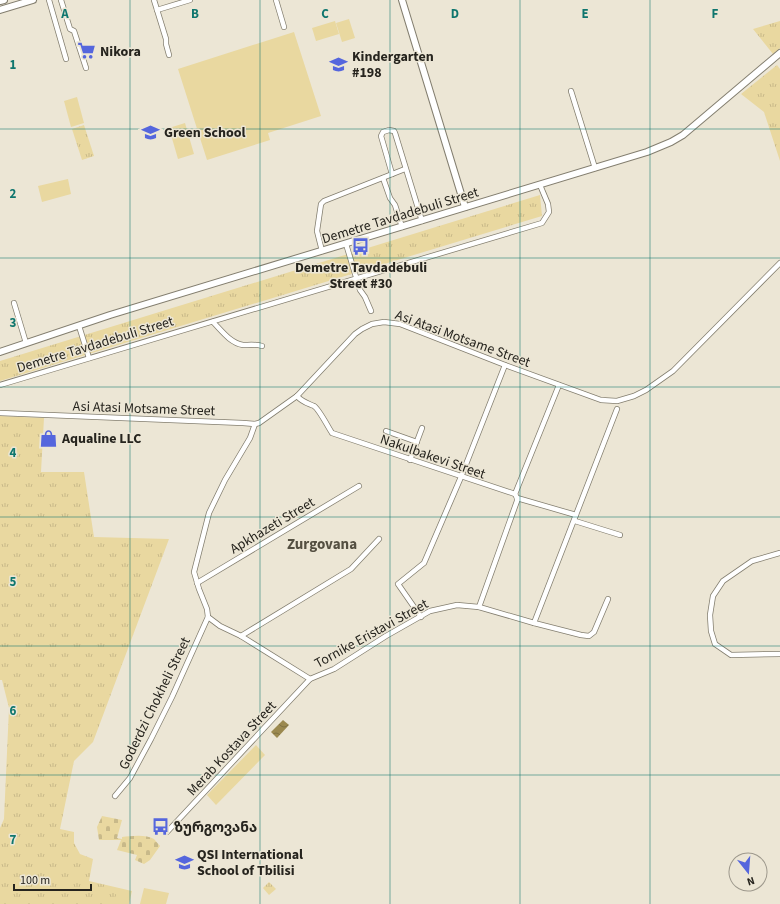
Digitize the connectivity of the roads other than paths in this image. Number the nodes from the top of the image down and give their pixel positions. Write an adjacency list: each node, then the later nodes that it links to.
1 (4, 0): 9 (main road)
2 (33, 0): 10 (main road)
3 (49, 0): 16 (street)
4 (61, 0): 17 (street)
5 (154, 0): 12 (street)
6 (190, 0): 12 (street)
7 (276, 0): 13 (street)
8 (402, 0): 24 (main road)
9 (0, 1)
10 (14, 3): 11 (main road)
11 (0, 10)
12 (157, 10): 15 (street)
13 (284, 27)
14 (780, 53): 19 (main road, Demetre Tavdadebuli Street)
15 (169, 55)
16 (66, 59)
17 (86, 68)
18 (571, 90): 19 (street)
19 (595, 168): 23 (main road, Demetre Tavdadebuli Street)
20 (405, 169): 21 (street); 21 (street); 25 (street)
21 (392, 174): 22 (street)
22 (383, 178): 26 (street); 28 (street)
23 (540, 185): 24 (main road, Demetre Tavdadebuli Street); 30 (street, Demetre Tavdadebuli Street)
24 (465, 208): 25 (main road, Demetre Tavdadebuli Street)
25 (422, 221): 26 (main road, Demetre Tavdadebuli Street)
26 (402, 227): 27 (main road, Demetre Tavdadebuli Street)
27 (346, 244): 28 (main road, Demetre Tavdadebuli Street); 30 (street)
28 (322, 251): 34 (main road, Demetre Tavdadebuli Street)
29 (780, 262): 41 (street, Asi Atasi Motsame Street)
30 (357, 278): 32 (street); 33 (street, Demetre Tavdadebuli Street)
31 (14, 303): 35 (street)
32 (371, 311)
33 (213, 322): 36 (street); 38 (street, Demetre Tavdadebuli Street)
34 (79, 326): 35 (main road, Demetre Tavdadebuli Street); 38 (street)
35 (26, 344): 37 (main road, Demetre Tavdadebuli Street)
36 (262, 346)
37 (0, 352)
38 (89, 358): 40 (street, Demetre Tavdadebuli Street)
39 (505, 365): 41 (street, Asi Atasi Motsame Street); 42 (street, Asi Atasi Motsame Street); 50 (street)
40 (0, 385)
41 (559, 385): 52 (street)
42 (297, 396): 45 (street, Asi Atasi Motsame Street); 49 (street, Nakulbakevi Street)
43 (617, 409): 53 (street)
44 (0, 413): 45 (street, Asi Atasi Motsame Street)
45 (255, 424): 58 (street)
46 (422, 428): 48 (street)
47 (386, 431): 48 (street)
48 (417, 442): 49 (street)
49 (410, 460): 50 (street, Nakulbakevi Street)
50 (460, 477): 52 (street, Nakulbakevi Street); 62 (street)
51 (359, 486): 58 (street, Apkhazeti Street)
52 (516, 496): 53 (street, Nakulbakevi Street); 60 (street)
53 (576, 515): 54 (street)
54 (575, 521): 55 (street); 63 (street)
55 (620, 535)
56 (379, 538): 64 (street)
57 (780, 553): 65 (street)
58 (197, 583): 61 (street)
59 (608, 599): 63 (street, Tornike Eristavi Street)
60 (479, 607): 62 (street, Tornike Eristavi Street); 63 (street, Tornike Eristavi Street)
61 (208, 617): 64 (street); 67 (street, Goderdzi Chokheli Street)
62 (421, 617): 66 (street, Tornike Eristavi Street)
63 (534, 624)
64 (241, 636): 66 (street)
65 (780, 654)
66 (310, 679): 68 (street, Merab Kostava Street)
67 (115, 796)
68 (167, 832)

